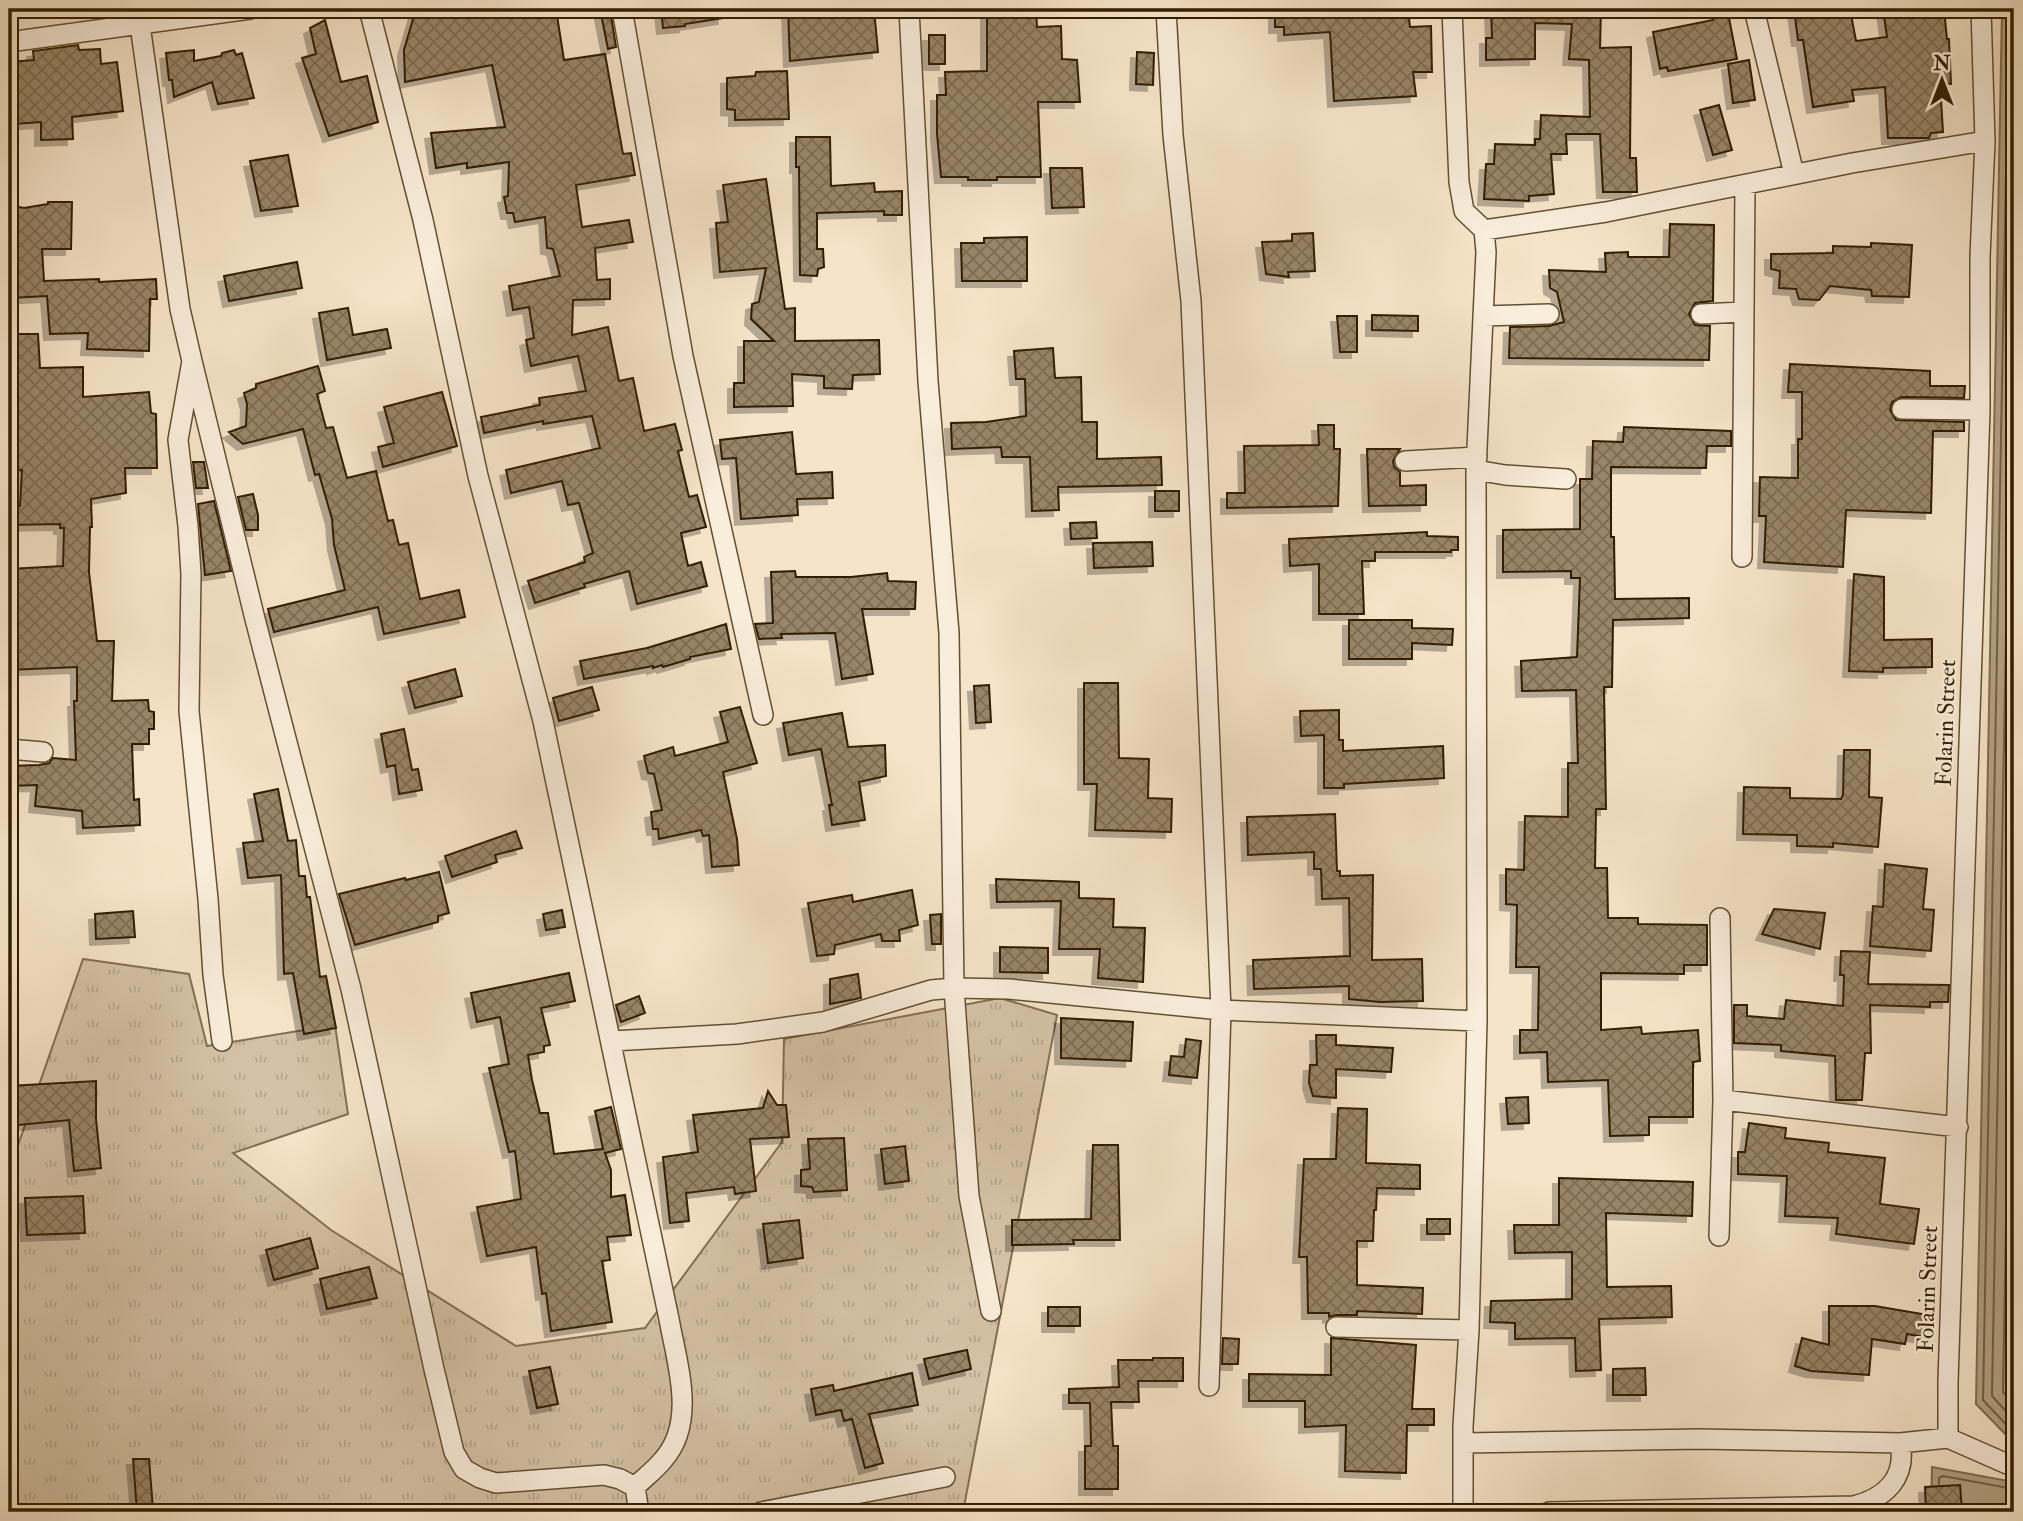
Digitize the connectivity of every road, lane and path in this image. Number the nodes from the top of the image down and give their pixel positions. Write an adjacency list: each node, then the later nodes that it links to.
1 (250, 9): 9 (street)
2 (369, 9): 34 (street)
3 (622, 9): 26 (street)
4 (909, 9): 30 (street)
5 (1166, 9): 31 (street)
6 (1452, 9): 14 (street)
7 (1754, 9): 12 (street)
8 (1981, 9): 11 (street, Folarin Street)
9 (140, 25): 10 (street); 19 (street)
10 (9, 42)
11 (1985, 141): 12 (street); 21 (street, Folarin Street)
12 (1794, 174): 13 (street)
13 (1745, 186): 14 (street); 15 (street)
14 (1484, 230): 18 (street)
15 (1743, 312): 17 (street); 25 (street)
16 (1549, 314): 18 (street)
17 (1701, 314)
18 (1483, 316): 23 (street)
19 (192, 361): 33 (street); 47 (street)
20 (1902, 409): 21 (street)
21 (1980, 410): 36 (street, Folarin Street)
22 (1405, 461): 23 (street)
23 (1476, 464): 24 (street); 32 (street)
24 (1566, 479)
25 (1742, 557)
26 (763, 715)
27 (9, 749): 28 (street)
28 (43, 752)
29 (1720, 918): 35 (street)
30 (954, 988): 31 (street); 34 (street); 38 (street)
31 (1221, 1010): 32 (street); 41 (street)
32 (1478, 1021): 40 (street)
33 (222, 1041)
34 (612, 1041): 47 (street)
35 (1723, 1100): 36 (street); 37 (street)
36 (1958, 1127): 42 (street, Folarin Street)
37 (1719, 1236)
38 (991, 1311)
39 (1336, 1327): 40 (street)
40 (1469, 1330): 43 (street)
41 (1209, 1386)
42 (1948, 1438): 44 (street); 45 (street)
43 (1463, 1443): 44 (street); 50 (street)
44 (1900, 1443): 51 (street)
45 (2014, 1467)
46 (945, 1477): 49 (street)
47 (635, 1487): 48 (street)
48 (639, 1512)
49 (761, 1512)
50 (1463, 1512)
51 (1549, 1512)

